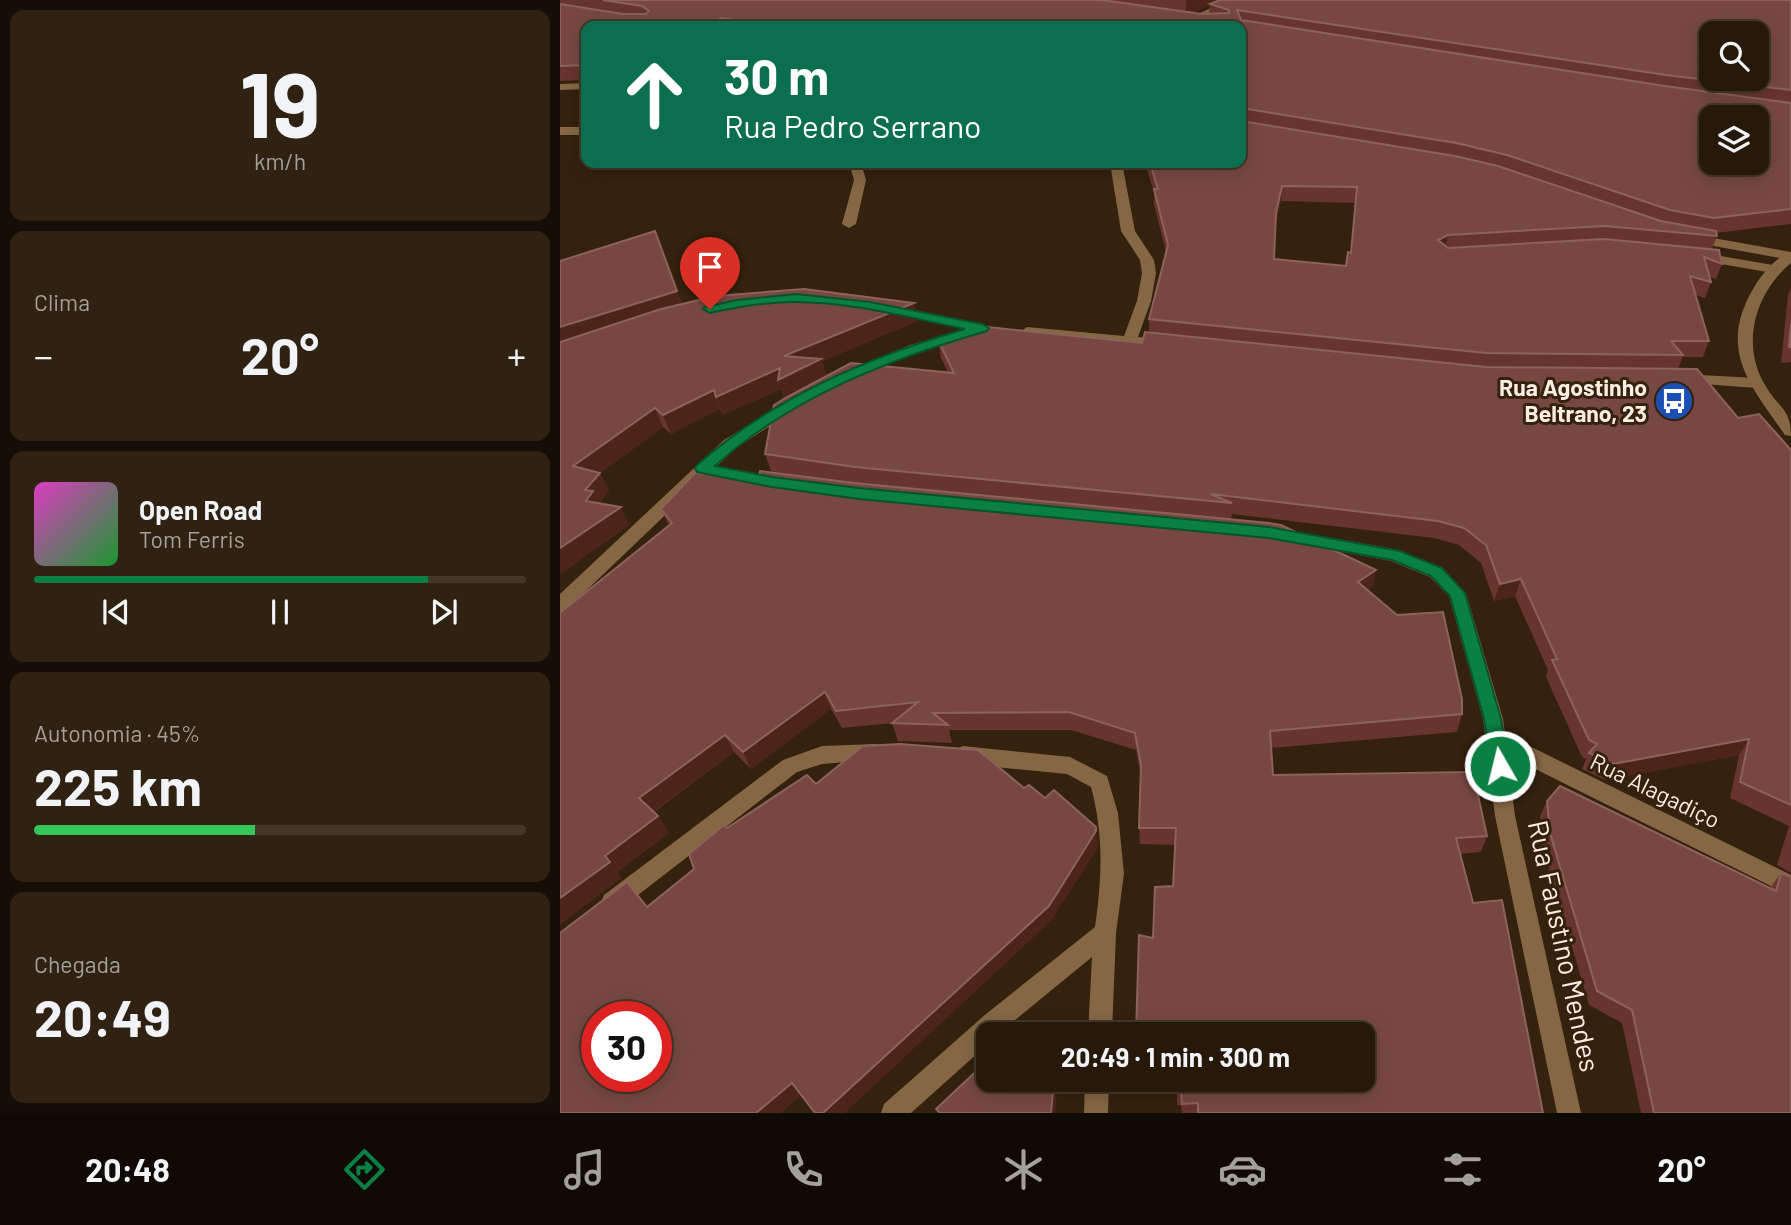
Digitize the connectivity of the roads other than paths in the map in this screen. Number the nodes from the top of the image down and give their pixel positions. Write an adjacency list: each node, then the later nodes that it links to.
1 (1239, 0): 2 (street)
2 (1188, 21)
3 (581, 86): 4 (street)
4 (560, 87)
5 (560, 131): 6 (street)
6 (581, 131)
7 (856, 168): 9 (street)
8 (1117, 168): 16 (street)
9 (849, 224)
10 (1674, 234): 12 (street)
11 (1684, 254): 13 (street)
12 (1791, 256): 13 (street)
13 (1773, 269): 19 (street)
14 (874, 306): 15 (street)
15 (996, 330): 16 (street); 20 (street)
16 (1130, 340): 17 (street)
17 (1184, 345)
18 (1667, 379): 19 (street)
19 (1756, 383): 22 (street)
20 (832, 384)
21 (808, 396): 23 (street)
22 (1791, 430)
23 (703, 468): 24 (street); 26 (street)
24 (772, 482)
25 (1281, 535): 27 (street, Rua Faustino Mendes)
26 (560, 605)
27 (1497, 740): 30 (street, Rua Alagadiço); 37 (street, Rua Faustino Mendes)
28 (892, 752): 31 (street)
29 (946, 754): 32 (street)
30 (1791, 886)
31 (601, 911)
32 (1105, 933): 33 (street); 35 (street)
33 (1101, 1022)
34 (1097, 1092): 36 (street)
35 (893, 1113)
36 (1096, 1113)
37 (1569, 1113)

